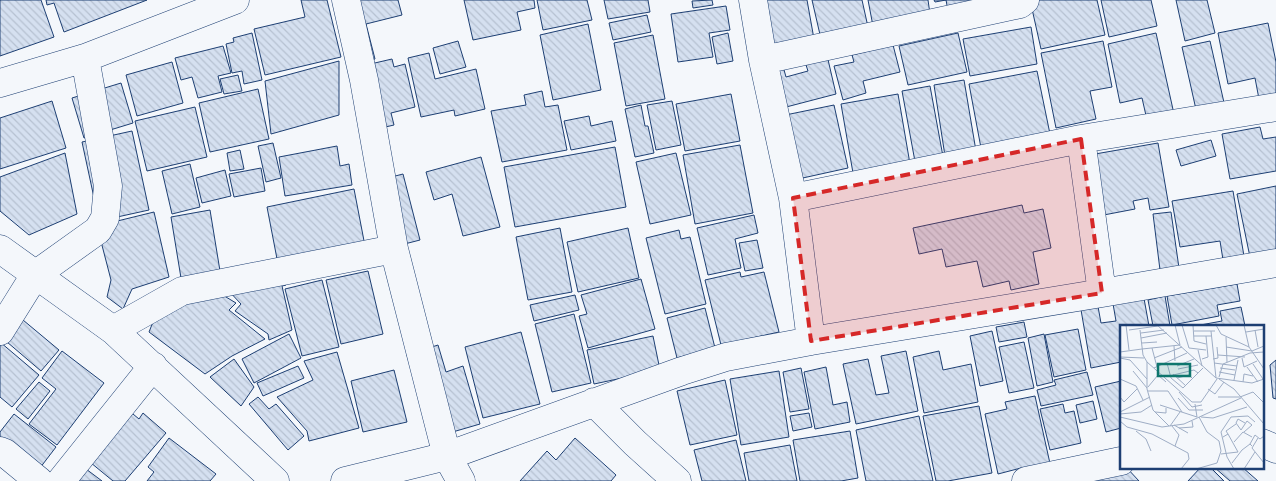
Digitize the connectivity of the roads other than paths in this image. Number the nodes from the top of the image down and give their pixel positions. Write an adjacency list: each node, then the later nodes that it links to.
1 (235, 0): 5 (street)
2 (346, 0): 12 (street)
3 (753, 0): 6 (street)
4 (1025, 0): 6 (street)
5 (85, 58): 7 (street); 14 (street)
6 (763, 60): 10 (street)
7 (0, 83)
8 (1276, 107): 9 (street)
9 (1081, 139): 10 (street); 15 (street)
10 (792, 198): 18 (street)
11 (0, 249): 14 (street)
12 (394, 249): 16 (street); 24 (street)
13 (1276, 263): 15 (street)
14 (36, 275): 16 (street); 17 (street)
15 (1102, 293): 18 (street)
16 (114, 330): 19 (street)
17 (0, 331)
18 (811, 341): 20 (street)
19 (153, 366): 28 (street); 29 (street)
20 (594, 402): 24 (street); 32 (street)
21 (1264, 444): 22 (street)
22 (1276, 449)
23 (0, 451): 27 (street)
24 (447, 456): 30 (street); 31 (street)
25 (1120, 461): 26 (street)
26 (1058, 478): 33 (street)
27 (39, 481)
28 (61, 481)
29 (275, 481)
30 (345, 481)
31 (461, 481)
32 (676, 481)
33 (1026, 481)

